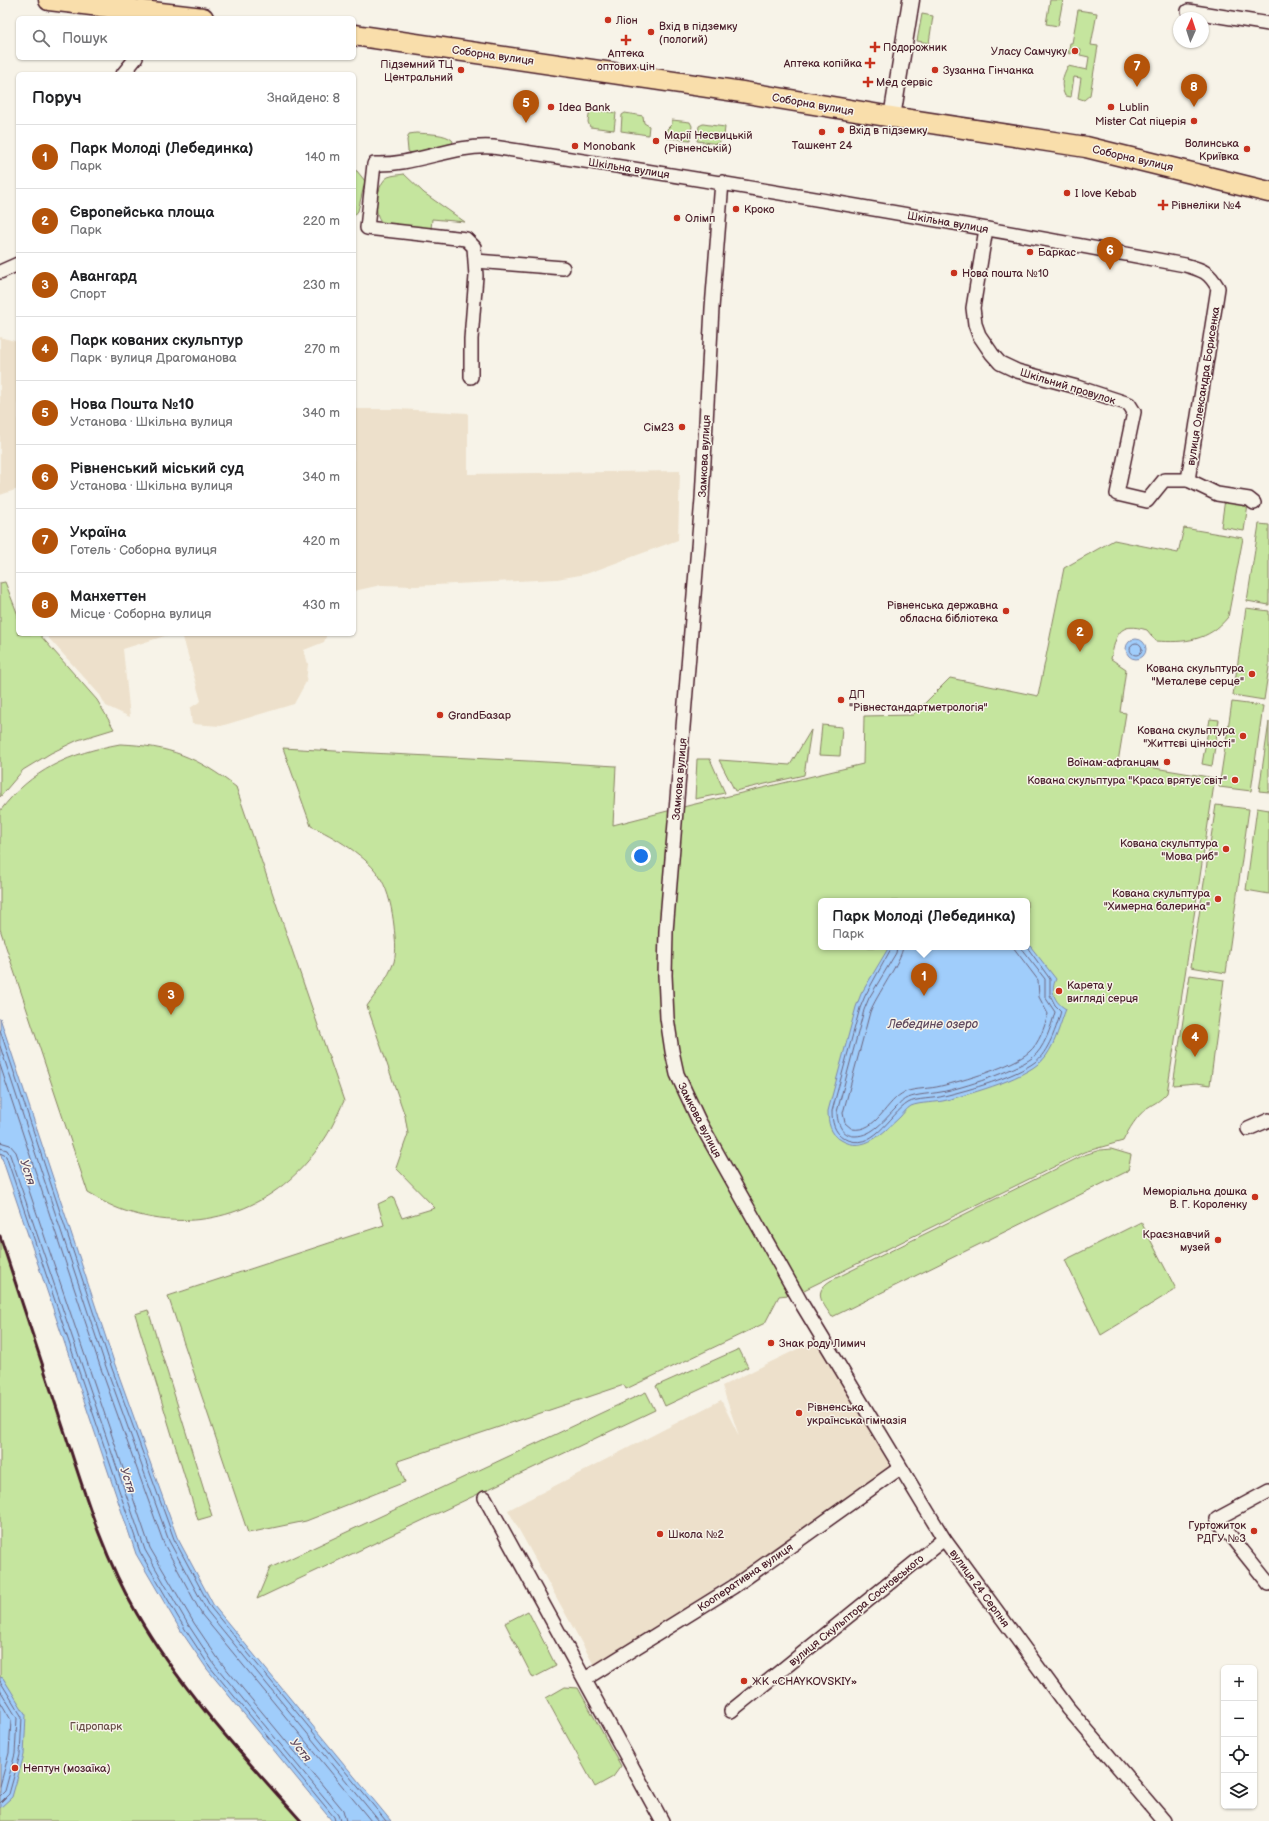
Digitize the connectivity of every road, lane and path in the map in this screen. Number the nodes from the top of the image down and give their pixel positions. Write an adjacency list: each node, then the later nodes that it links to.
1 (49, 0): 4 (main road)
2 (911, 0): 9 (street)
3 (1188, 11): 5 (street)
4 (164, 16)
5 (1269, 24)
6 (356, 35): 9 (main road, Соборна вулиця)
7 (134, 60): 8 (street)
8 (126, 72)
9 (892, 117): 11 (main road, Соборна вулиця)
10 (722, 182): 12 (street, Шкільна вулиця); 13 (street, Шкільна вулиця); 23 (street, Замкова вулиця)
11 (1269, 192)
12 (986, 229): 15 (street, Шкільна вулиця); 19 (street, Шкільний провулок)
13 (476, 261): 16 (street); 18 (street, Шкільна вулиця)
14 (16, 265): 17 (street)
15 (1185, 265): 19 (street, вулиця Олександра Борисенка)
16 (563, 268)
17 (0, 272)
18 (471, 377)
19 (1188, 480): 20 (street, вулиця Олександра Борисенка)
20 (1254, 503)
21 (1269, 1120): 22 (street)
22 (1248, 1129)
23 (822, 1337): 24 (street, вулиця 24 Серпня)
24 (900, 1468): 27 (street, вулиця 24 Серпня); 29 (street, Кооперативна вулиця)
25 (1269, 1491): 28 (street)
26 (485, 1498): 29 (street)
27 (944, 1539): 30 (street, вулиця Скульптора Сосновського); 32 (street, вулиця 24 Серпня)
28 (1269, 1584)
29 (585, 1679): 31 (street)
30 (731, 1711)
31 (662, 1821)
32 (1164, 1821)

